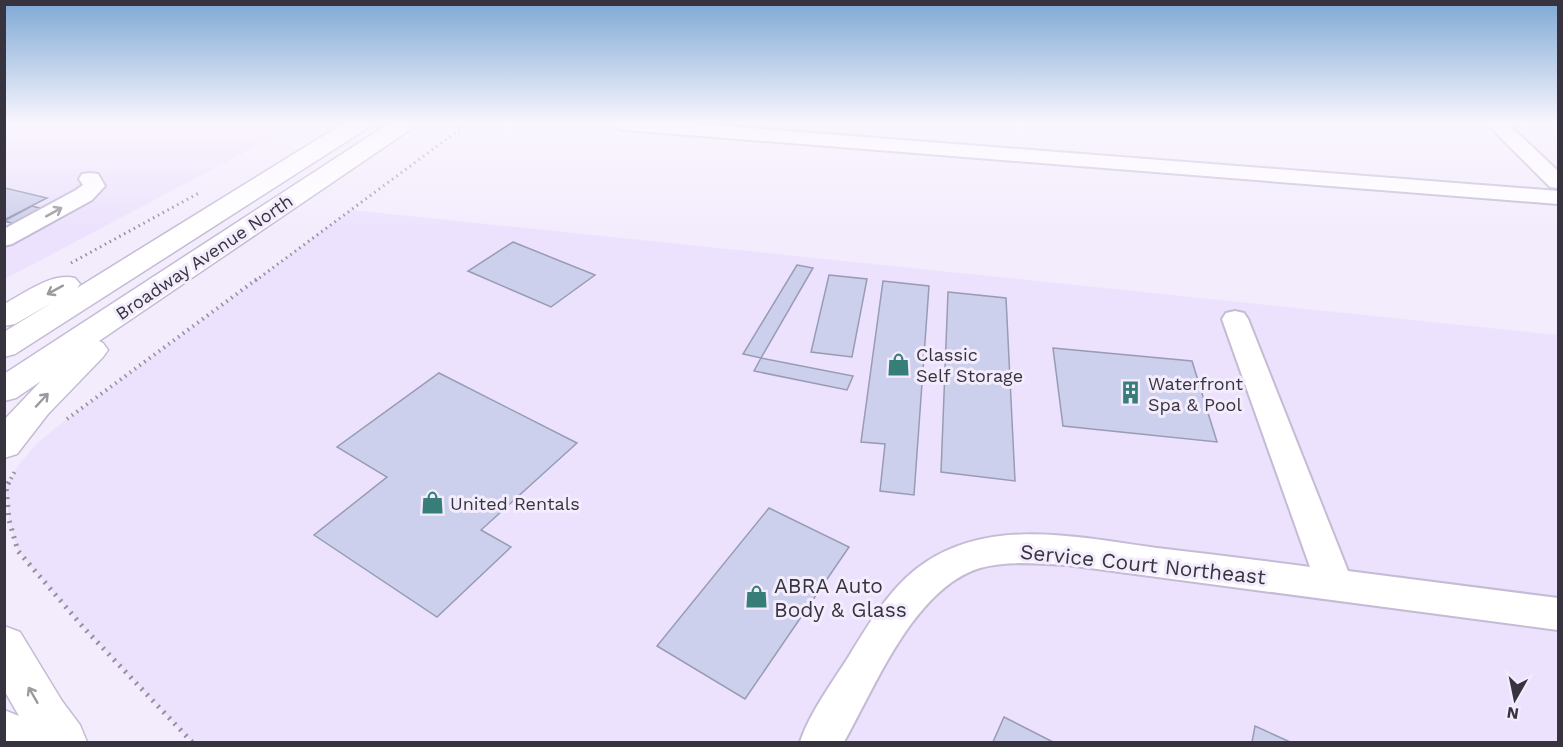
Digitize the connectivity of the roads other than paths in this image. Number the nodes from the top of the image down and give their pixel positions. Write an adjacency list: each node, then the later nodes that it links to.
1 (298, 159): 11 (main road, one-way to 11)
2 (303, 159): 13 (main road, Broadway Avenue North)
3 (351, 159): 10 (main road, Broadway Avenue North)
4 (1065, 159): 8 (street)
5 (1534, 159): 7 (street)
6 (90, 179): 9 (street, one-way to 6)
7 (1558, 182)
8 (1558, 198)
9 (4, 239)
10 (179, 273): 14 (main road, Broadway Avenue North); 15 (main road, one-way to 10)
11 (4, 317)
12 (1235, 319): 16 (street)
13 (4, 347)
14 (4, 390)
15 (11, 456)
16 (1335, 585): 17 (street, Service Court Northeast); 22 (street, Service Court Northeast)
17 (1558, 614)
18 (4, 646): 21 (main road, one-way to 18)
19 (4, 734): 20 (main road)
20 (13, 742)
21 (63, 742)
22 (821, 742)

